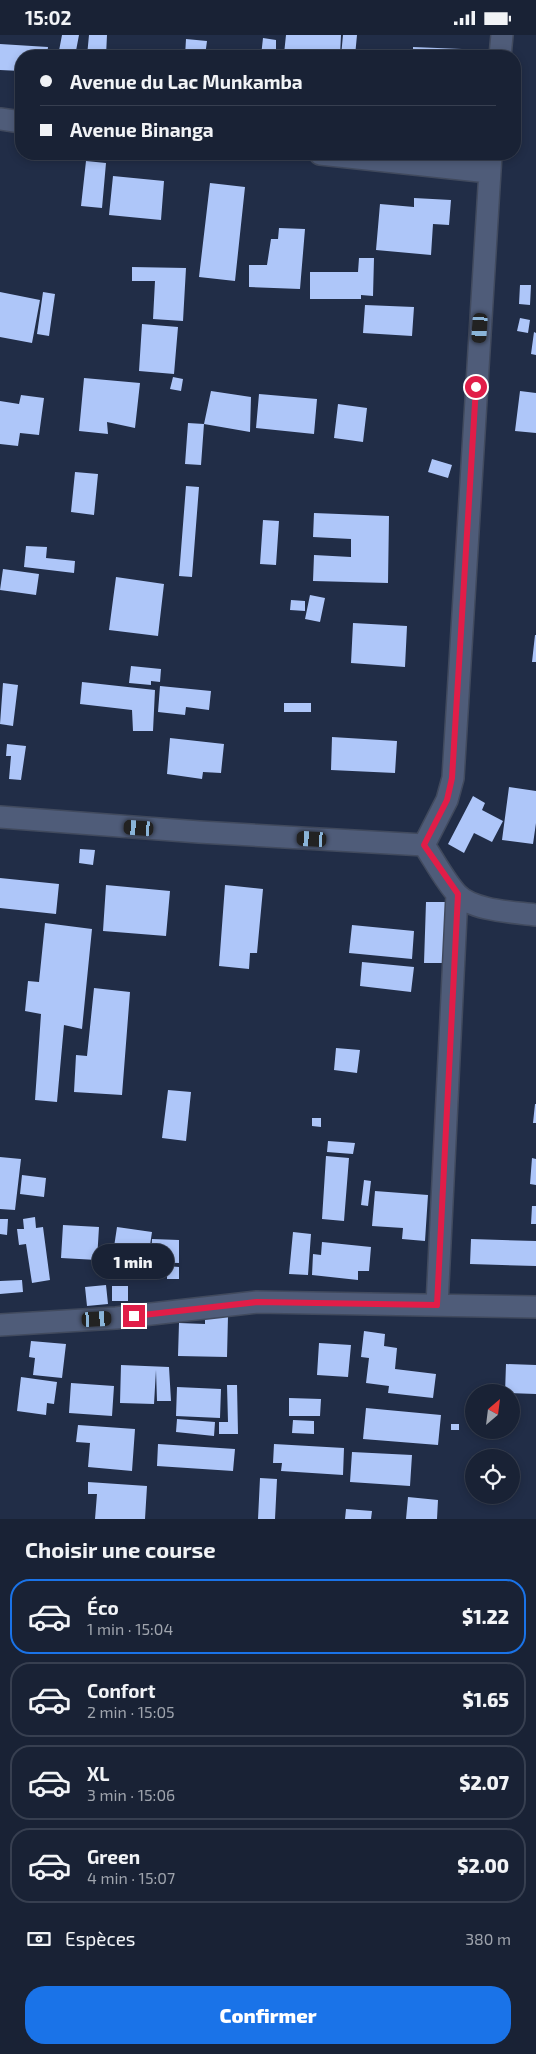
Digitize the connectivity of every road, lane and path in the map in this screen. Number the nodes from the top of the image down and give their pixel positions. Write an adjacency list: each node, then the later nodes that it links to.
1 (502, 35): 2 (street)
2 (501, 50)
3 (0, 119): 4 (street)
4 (15, 121)
5 (433, 160): 6 (street)
6 (490, 163): 8 (street)
7 (0, 817): 8 (street)
8 (424, 845): 9 (street)
9 (458, 894): 10 (street); 11 (street)
10 (536, 915)
11 (437, 1305): 12 (street); 13 (street)
12 (536, 1307)
13 (0, 1325)

